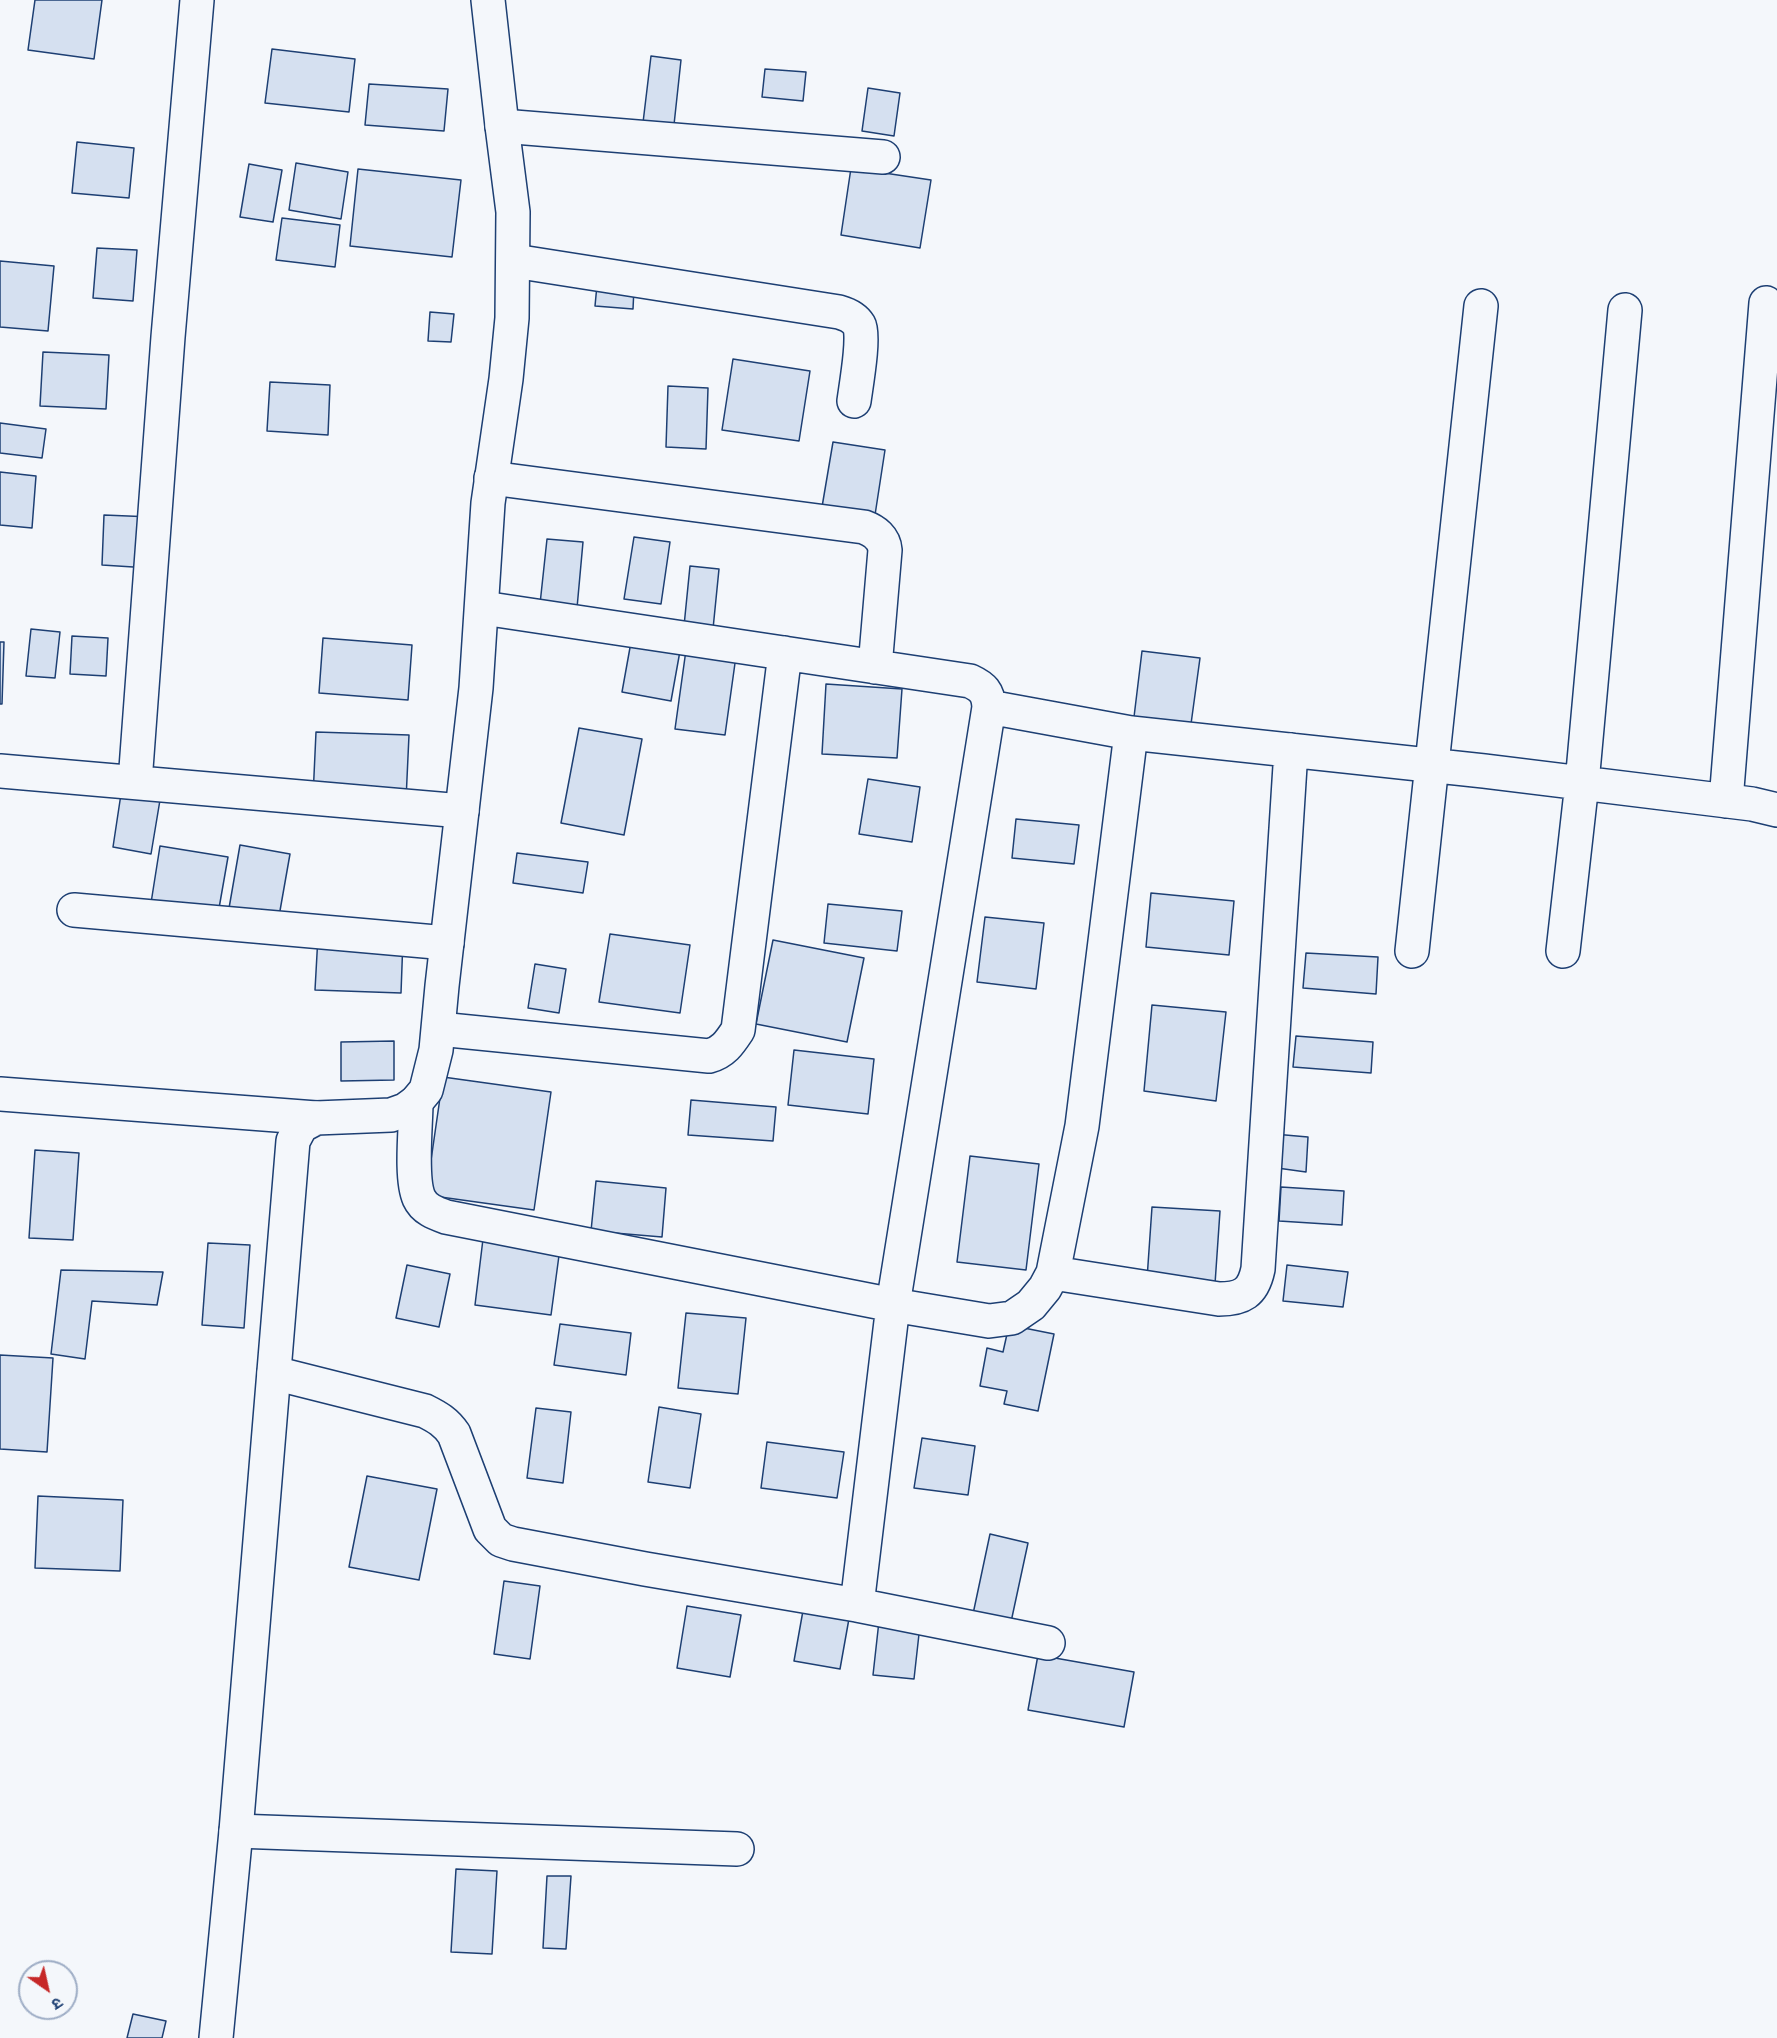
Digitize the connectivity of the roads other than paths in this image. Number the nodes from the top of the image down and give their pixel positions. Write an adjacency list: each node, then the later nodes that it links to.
1 (197, 0): 19 (street)
2 (488, 0): 3 (street)
3 (502, 126): 4 (street); 5 (street)
4 (883, 157)
5 (514, 261): 9 (street); 10 (street)
6 (1766, 303): 21 (street)
7 (1481, 306): 17 (street)
8 (1625, 310): 20 (street)
9 (854, 401)
10 (491, 478): 11 (street); 13 (street)
11 (483, 608): 12 (street); 23 (street)
12 (785, 653): 13 (street); 28 (street)
13 (875, 667): 14 (street)
14 (989, 707): 15 (street); 33 (street)
15 (1131, 733): 16 (street); 32 (street)
16 (1291, 750): 17 (street); 32 (street)
17 (1432, 766): 20 (street); 26 (street)
18 (0, 771): 19 (street)
19 (135, 782): 23 (street)
20 (1582, 783): 21 (street); 27 (street)
21 (1726, 801): 22 (street)
22 (1777, 810)
23 (462, 811): 25 (street)
24 (74, 910): 25 (street)
25 (447, 943): 28 (street)
26 (1412, 951)
27 (1563, 951)
28 (439, 1029): 30 (street)
29 (0, 1094): 31 (street)
30 (416, 1102): 31 (street); 33 (street)
31 (316, 1118): 34 (street)
32 (1053, 1273): 33 (street)
33 (893, 1305): 35 (street)
34 (274, 1373): 35 (street); 37 (street)
35 (857, 1605): 36 (street)
36 (1048, 1643)
37 (236, 1831): 38 (street); 39 (street)
38 (737, 1849)
39 (216, 2038)

